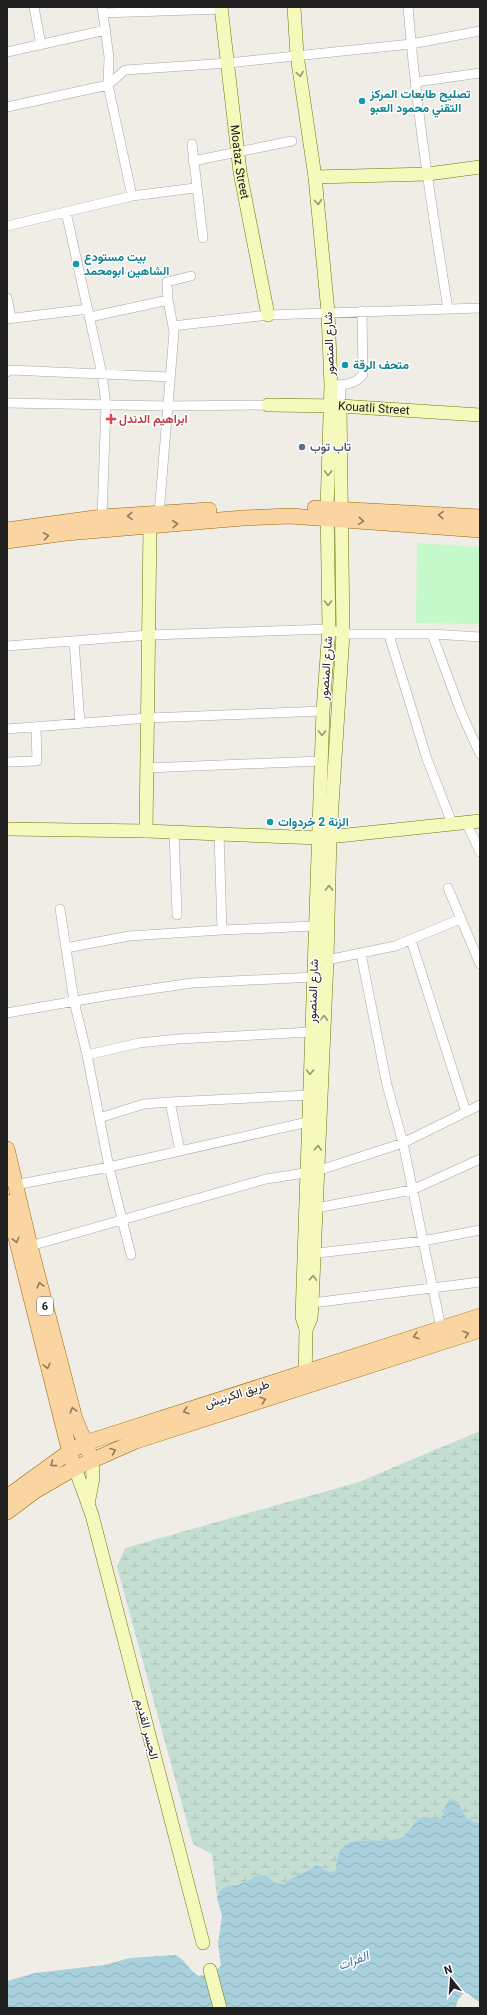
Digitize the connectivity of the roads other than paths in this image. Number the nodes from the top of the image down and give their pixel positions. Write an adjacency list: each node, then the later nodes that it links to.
1 (34, 7): 9 (street)
2 (294, 7): 11 (main road, شارع المنصور)
3 (408, 7): 8 (street)
4 (221, 8): 5 (street); 12 (main road, Moataz Street)
5 (103, 10): 6 (street)
6 (106, 30): 9 (street); 15 (street)
7 (480, 31): 8 (street)
8 (411, 44): 11 (street); 14 (street)
9 (41, 45): 10 (street)
10 (7, 52)
11 (297, 55): 12 (street); 23 (main road, شارع المنصور, one-way to 23)
12 (228, 63): 15 (street); 19 (main road, Moataz Street)
13 (480, 73): 14 (street)
14 (416, 82): 22 (street)
15 (108, 85): 16 (street); 25 (street)
16 (7, 107)
17 (292, 141): 19 (street)
18 (192, 144): 20 (street)
19 (238, 152): 20 (street); 37 (main road, Moataz Street)
20 (193, 161): 24 (street)
21 (480, 167): 22 (main road)
22 (428, 174): 23 (main road); 33 (street)
23 (315, 177): 35 (main road, شارع المنصور, one-way to 35)
24 (196, 188): 25 (street); 28 (street)
25 (132, 196): 26 (street)
26 (66, 212): 27 (street); 36 (street)
27 (7, 226)
28 (203, 238)
29 (191, 276): 31 (street)
30 (7, 298): 38 (street)
31 (168, 300): 36 (street); 39 (street)
32 (480, 308): 33 (street)
33 (448, 309): 34 (street)
34 (362, 311): 35 (street); 43 (street)
35 (328, 312): 37 (street); 43 (main road, شارع المنصور)
36 (89, 313): 38 (street); 41 (street)
37 (268, 315): 39 (street)
38 (9, 319)
39 (172, 326): 42 (street)
40 (7, 372): 41 (street)
41 (102, 374): 42 (street); 45 (street)
42 (170, 377): 47 (street)
43 (336, 385): 48 (main road, شارع المنصور)
44 (7, 403): 45 (street)
45 (106, 405): 47 (street); 51 (street)
46 (268, 405): 47 (street); 48 (main road, Kouatli Street)
47 (168, 406): 53 (street)
48 (335, 406): 49 (main road, Kouatli Street); 50 (main road, شارع المنصور)
49 (480, 416)
50 (334, 514): 52 (main road, one-way to 50); 53 (main road); 55 (main road, one-way to 55); 57 (main road, شارع المنصور, one-way to 57); 58 (main road, شارع المنصور)
51 (102, 517): 53 (main road, one-way to 51); 54 (main road)
52 (480, 517)
53 (154, 520): 56 (main road, one-way to 53); 60 (main road)
54 (7, 530)
55 (480, 530)
56 (7, 541)
57 (329, 629): 58 (street); 60 (street); 65 (main road, شارع المنصور)
58 (342, 634): 61 (street); 81 (main road, شارع المنصور)
59 (432, 634): 61 (street); 62 (street); 70 (street)
60 (149, 635): 63 (street); 66 (main road)
61 (389, 635): 76 (street)
62 (480, 637)
63 (74, 641): 64 (street); 67 (street)
64 (7, 646)
65 (323, 711): 66 (street); 71 (main road, شارع المنصور, one-way to 71)
66 (148, 718): 67 (street); 73 (main road)
67 (80, 723): 68 (street)
68 (36, 727): 69 (street); 72 (street)
69 (7, 729)
70 (480, 754)
71 (321, 761): 73 (street); 81 (main road, شارع المنصور)
72 (7, 762)
73 (147, 768): 78 (main road)
74 (480, 821): 75 (main road)
75 (466, 822): 76 (main road); 82 (street)
76 (452, 823): 81 (main road)
77 (7, 829): 78 (main road)
78 (146, 831): 79 (main road)
79 (174, 832): 80 (main road); 85 (street)
80 (219, 834): 81 (main road); 88 (street)
81 (324, 837): 87 (main road, شارع المنصور); 92 (main road, شارع المنصور, one-way to 81)
82 (480, 852)
83 (448, 888): 86 (street)
84 (60, 909): 90 (street)
85 (177, 915)
86 (460, 919): 89 (street); 93 (street)
87 (315, 926): 88 (street); 92 (main road, شارع المنصور)
88 (222, 930): 90 (street)
89 (411, 940): 91 (street); 102 (street)
90 (66, 948): 95 (street)
91 (361, 954): 92 (street); 105 (street)
92 (320, 962): 94 (main road, شارع المنصور); 110 (main road, شارع المنصور, one-way to 92)
93 (480, 964)
94 (314, 977): 95 (street); 97 (main road, شارع المنصور)
95 (74, 1001): 96 (street); 98 (street)
96 (7, 1013)
97 (311, 1032): 98 (street); 99 (main road, شارع المنصور, one-way to 99)
98 (87, 1055): 103 (street)
99 (309, 1095): 100 (street); 104 (main road, شارع المنصور)
100 (170, 1102): 103 (street); 107 (street)
101 (480, 1105): 102 (street)
102 (466, 1112): 105 (street)
103 (99, 1118): 109 (street)
104 (308, 1122): 107 (street); 110 (main road, شارع المنصور)
105 (403, 1143): 110 (street); 112 (street)
106 (7, 1149): 111 (main road, 6)
107 (180, 1151): 109 (street)
108 (480, 1159): 112 (street)
109 (109, 1167): 111 (street); 115 (street)
110 (312, 1172): 114 (main road, شارع المنصور); 115 (street); 119 (main road, شارع المنصور)
111 (11, 1186): 118 (main road, 6)
112 (412, 1190): 114 (street); 117 (street)
113 (7, 1202): 131 (main road, 6, one-way to 131)
114 (316, 1208): 119 (main road, شارع المنصور)
115 (122, 1220): 118 (street); 120 (street)
116 (480, 1230): 117 (street)
117 (422, 1240): 119 (street); 122 (street)
118 (30, 1246): 130 (main road, 6, one-way to 118)
119 (309, 1254): 123 (main road, شارع المنصور, one-way to 119); 126 (main road, شارع المنصور)
120 (131, 1255)
121 (480, 1282): 122 (street)
122 (432, 1288): 123 (street); 125 (street)
123 (312, 1303): 126 (main road, شارع المنصور)
124 (480, 1316): 125 (main road, طريق الكرنيش)
125 (441, 1328): 128 (main road, طريق الكرنيش, one-way to 128)
126 (306, 1329): 128 (main road, شارع المنصور)
127 (480, 1330): 128 (main road, طريق الكرنيش, one-way to 127)
128 (305, 1379): 129 (main road, طريق الكرنيش)
129 (244, 1399): 130 (main road, طريق الكرنيش, one-way to 130); 132 (main road, طريق الكرنيش, one-way to 129)
130 (85, 1443): 131 (main road, طريق الكرنيش); 132 (main road, 6)
131 (69, 1452): 133 (main road, 6); 134 (main road, طريق الكرنيش, one-way to 134)
132 (92, 1460): 133 (main road, طريق الكرنيش); 135 (main road)
133 (75, 1468): 135 (main road, الجسر القديم); 136 (main road, طريق الكرنيش)
134 (7, 1497)
135 (90, 1510): 137 (main road, الجسر القديم)
136 (7, 1512)
137 (203, 1943)
138 (210, 1970): 139 (main road)
139 (220, 2008)

